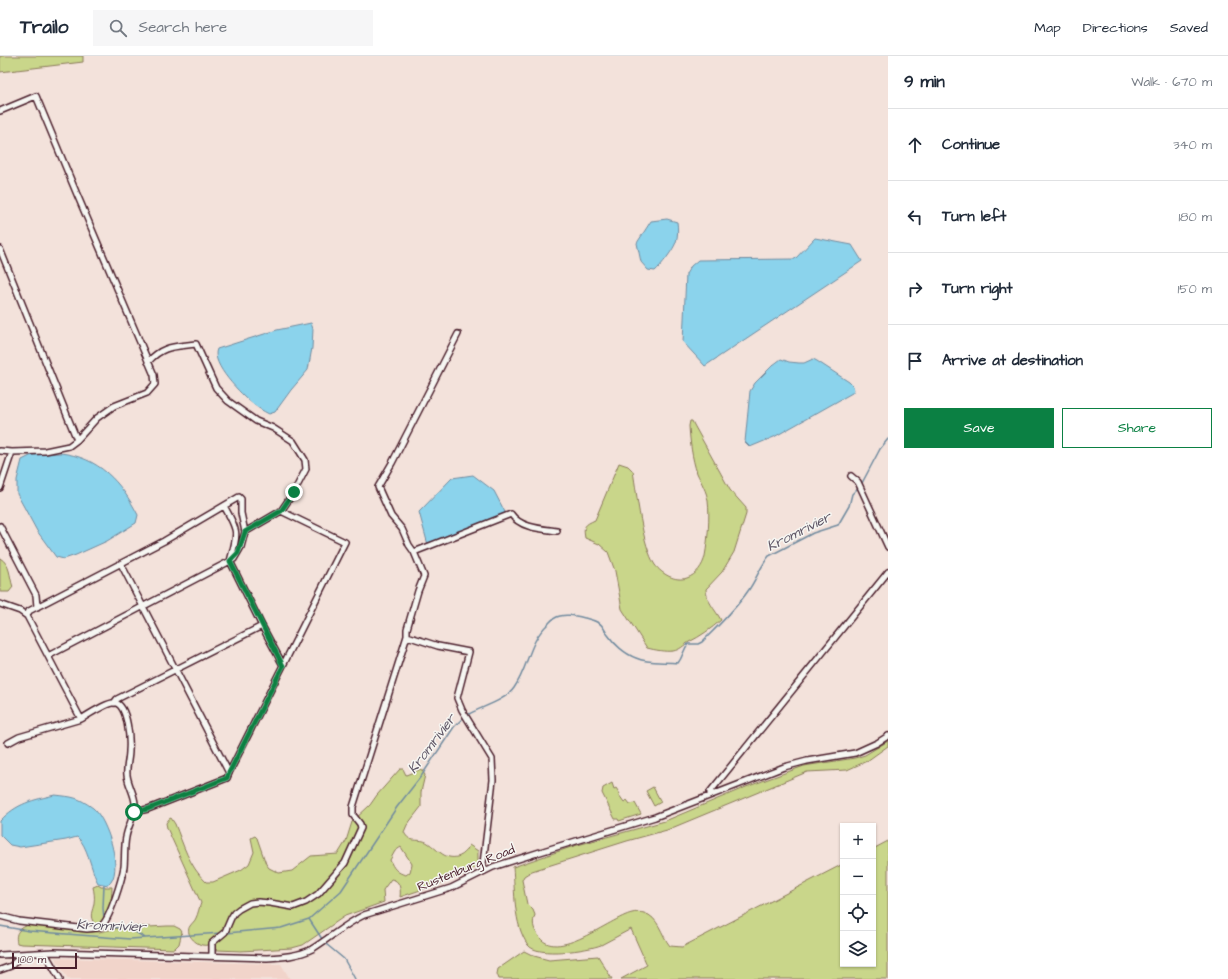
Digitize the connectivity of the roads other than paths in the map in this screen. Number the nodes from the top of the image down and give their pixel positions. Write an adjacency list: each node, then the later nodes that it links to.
1 (0, 111): 4 (street)
2 (0, 249): 5 (street)
3 (458, 334): 16 (street)
4 (148, 362): 5 (street); 11 (street)
5 (77, 440): 7 (street)
6 (0, 451): 7 (street)
7 (12, 452): 9 (street)
8 (851, 476): 15 (street)
9 (0, 488)
10 (224, 506): 14 (street); 17 (street); 18 (street)
11 (281, 511): 14 (street); 27 (street)
12 (0, 526): 21 (street)
13 (557, 531): 16 (street)
14 (245, 532): 17 (street)
15 (888, 547)
16 (414, 552): 25 (street)
17 (230, 561): 22 (street); 24 (street)
18 (121, 564): 21 (street); 22 (street)
19 (888, 572): 34 (street)
20 (0, 604): 23 (street)
21 (37, 607): 23 (street)
22 (144, 607): 26 (street); 28 (street)
23 (27, 616): 26 (street)
24 (262, 626): 27 (street); 28 (street)
25 (407, 636): 36 (street); 42 (street)
26 (48, 656): 30 (street)
27 (283, 666): 33 (street)
28 (176, 669): 29 (street); 33 (street)
29 (114, 703): 30 (street); 35 (street)
30 (80, 719): 32 (street)
31 (888, 736): 34 (street, Rustenburg Road)
32 (8, 743)
33 (229, 773): 35 (street)
34 (710, 795): 36 (street, Rustenburg Road)
35 (134, 812): 37 (street)
36 (482, 872): 42 (street, Rustenburg Road)
37 (0, 916)
38 (45, 953): 39 (street, Rustenburg Road); 42 (street, Rustenburg Road); 45 (street)
39 (23, 954): 41 (street, Rustenburg Road); 43 (street)
40 (0, 955): 41 (street, Rustenburg Road)
41 (9, 955): 43 (street)
42 (212, 956)
43 (6, 968): 44 (street)
44 (0, 970)
45 (60, 979)

